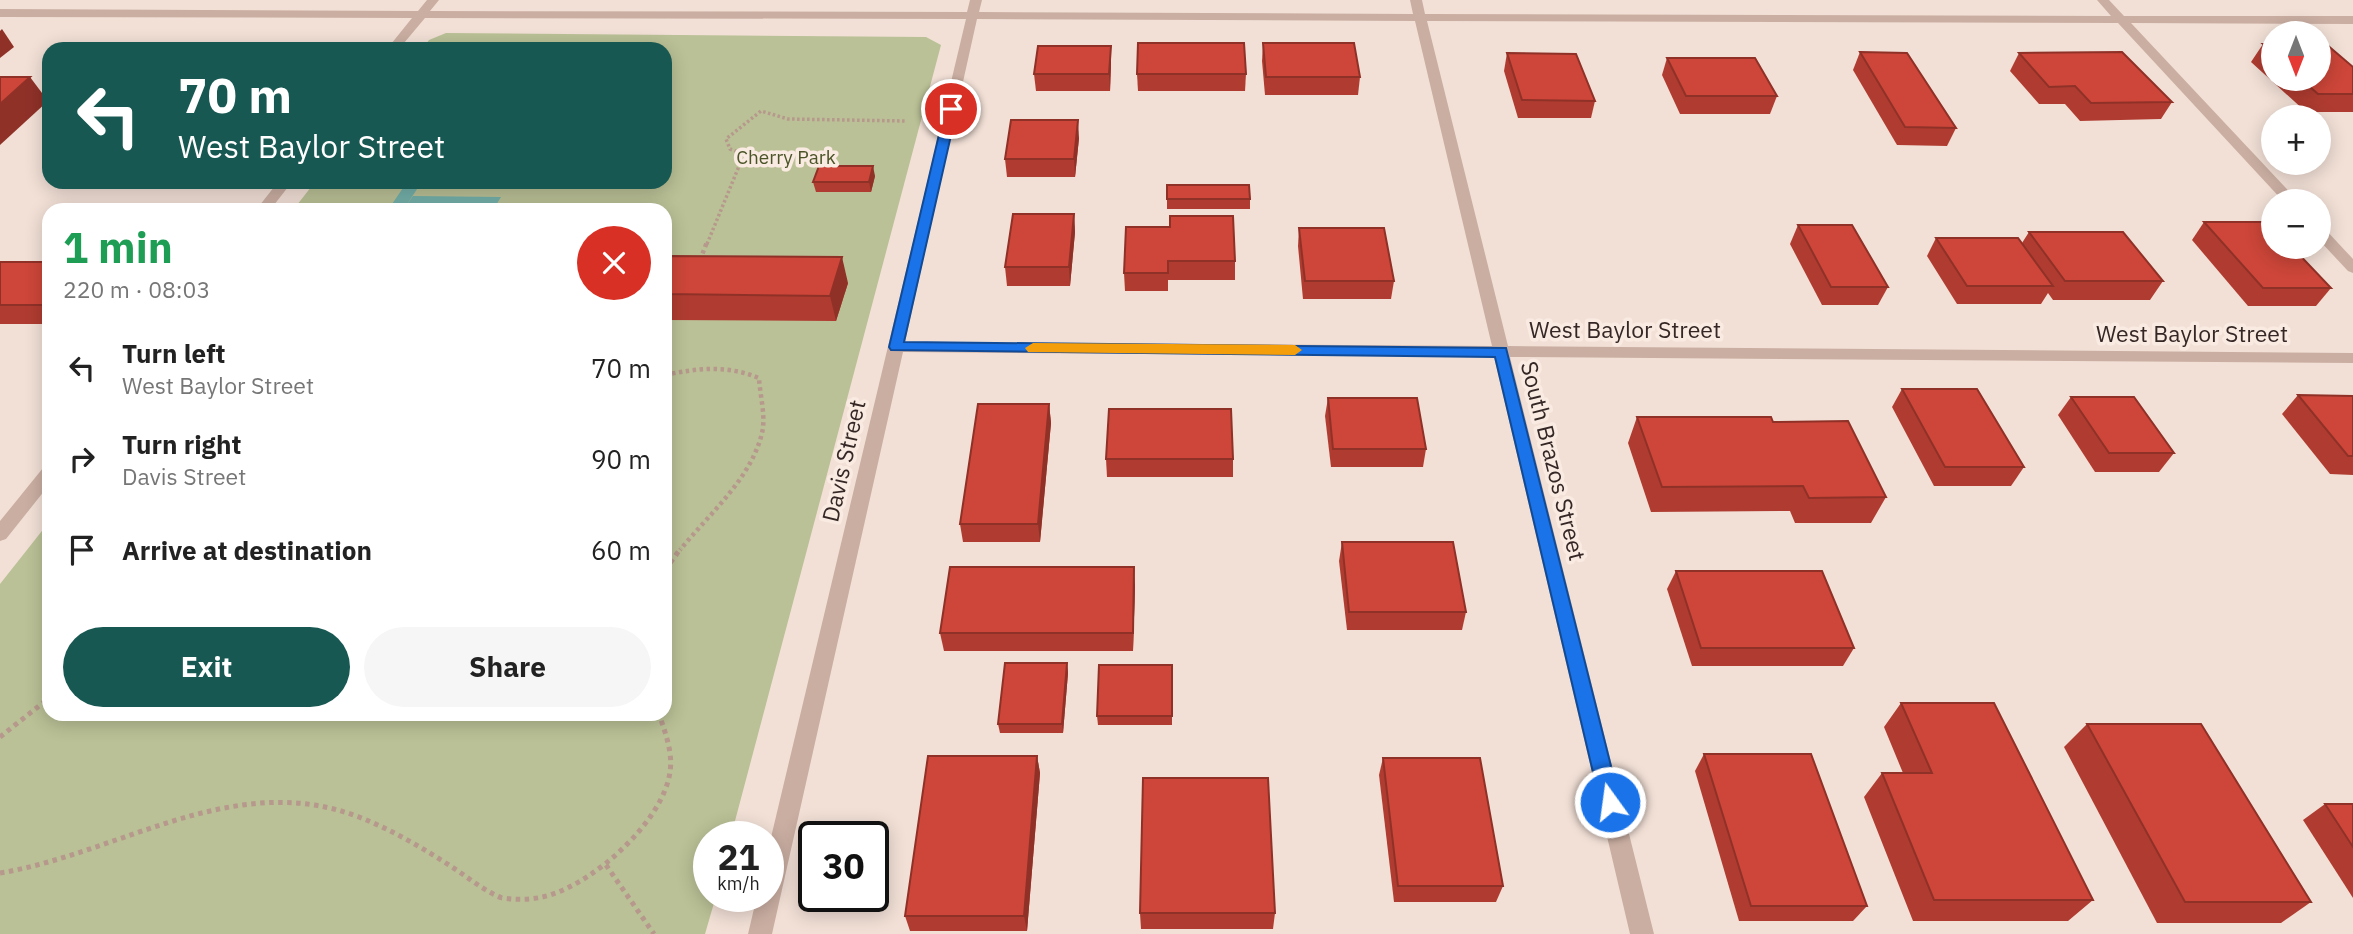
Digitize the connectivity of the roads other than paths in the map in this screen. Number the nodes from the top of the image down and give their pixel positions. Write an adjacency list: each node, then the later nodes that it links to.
1 (433, 0): 6 (street)
2 (1416, 0): 8 (street, South Brazos Street)
3 (2103, 0): 7 (street)
4 (974, 8): 6 (street); 8 (street); 16 (street, Davis Street)
5 (0, 13): 6 (street)
6 (421, 15): 10 (street)
7 (2120, 18): 8 (street); 9 (street); 12 (street)
8 (1420, 19): 17 (street, South Brazos Street)
9 (2353, 20)
10 (399, 42)
11 (279, 189): 13 (street)
12 (2280, 189)
13 (268, 203)
14 (2331, 244): 15 (street)
15 (2353, 268)
16 (896, 347): 17 (street, West Baylor Street); 21 (street, Davis Street)
17 (1501, 352): 18 (street, West Baylor Street); 22 (street, South Brazos Street)
18 (2353, 358)
19 (42, 482): 20 (street)
20 (0, 534)
21 (760, 934)
22 (1642, 934)

